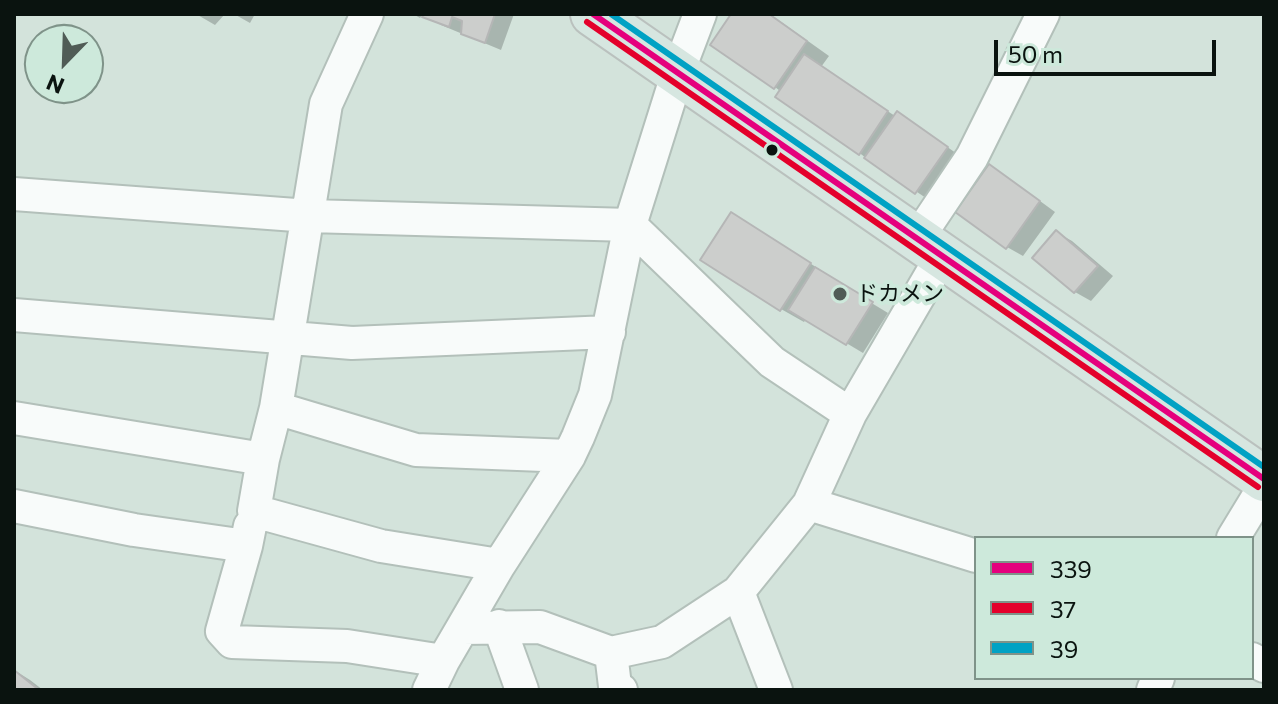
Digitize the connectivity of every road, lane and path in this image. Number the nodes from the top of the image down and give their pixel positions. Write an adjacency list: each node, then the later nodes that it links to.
1 (367, 14): 7 (street)
2 (593, 14): 5 (highway)
3 (700, 14): 5 (street)
4 (1043, 14): 9 (street)
5 (678, 72): 8 (street); 9 (highway)
6 (14, 194): 7 (street)
7 (309, 216): 8 (street); 12 (street)
8 (630, 225): 11 (street); 14 (street)
9 (930, 247): 14 (street); 18 (highway)
10 (14, 315): 12 (street)
11 (609, 332): 12 (street); 16 (street)
12 (286, 339): 13 (street)
13 (276, 408): 16 (street); 17 (street)
14 (850, 414): 20 (street)
15 (14, 418): 17 (street)
16 (569, 456): 26 (street)
17 (263, 459): 22 (street)
18 (1264, 479)
19 (1264, 487): 23 (street)
20 (809, 504): 25 (street); 27 (street)
21 (14, 506): 24 (street)
22 (254, 511): 24 (street); 26 (street)
23 (1234, 536)
24 (246, 546): 31 (street)
25 (974, 555)
26 (499, 565): 29 (street)
27 (738, 592): 30 (street); 35 (street)
28 (499, 626): 29 (street); 30 (street); 33 (street)
29 (463, 628): 31 (street)
30 (611, 653): 34 (street)
31 (443, 661): 32 (street)
32 (429, 690)
33 (522, 690)
34 (621, 690)
35 (776, 690)

